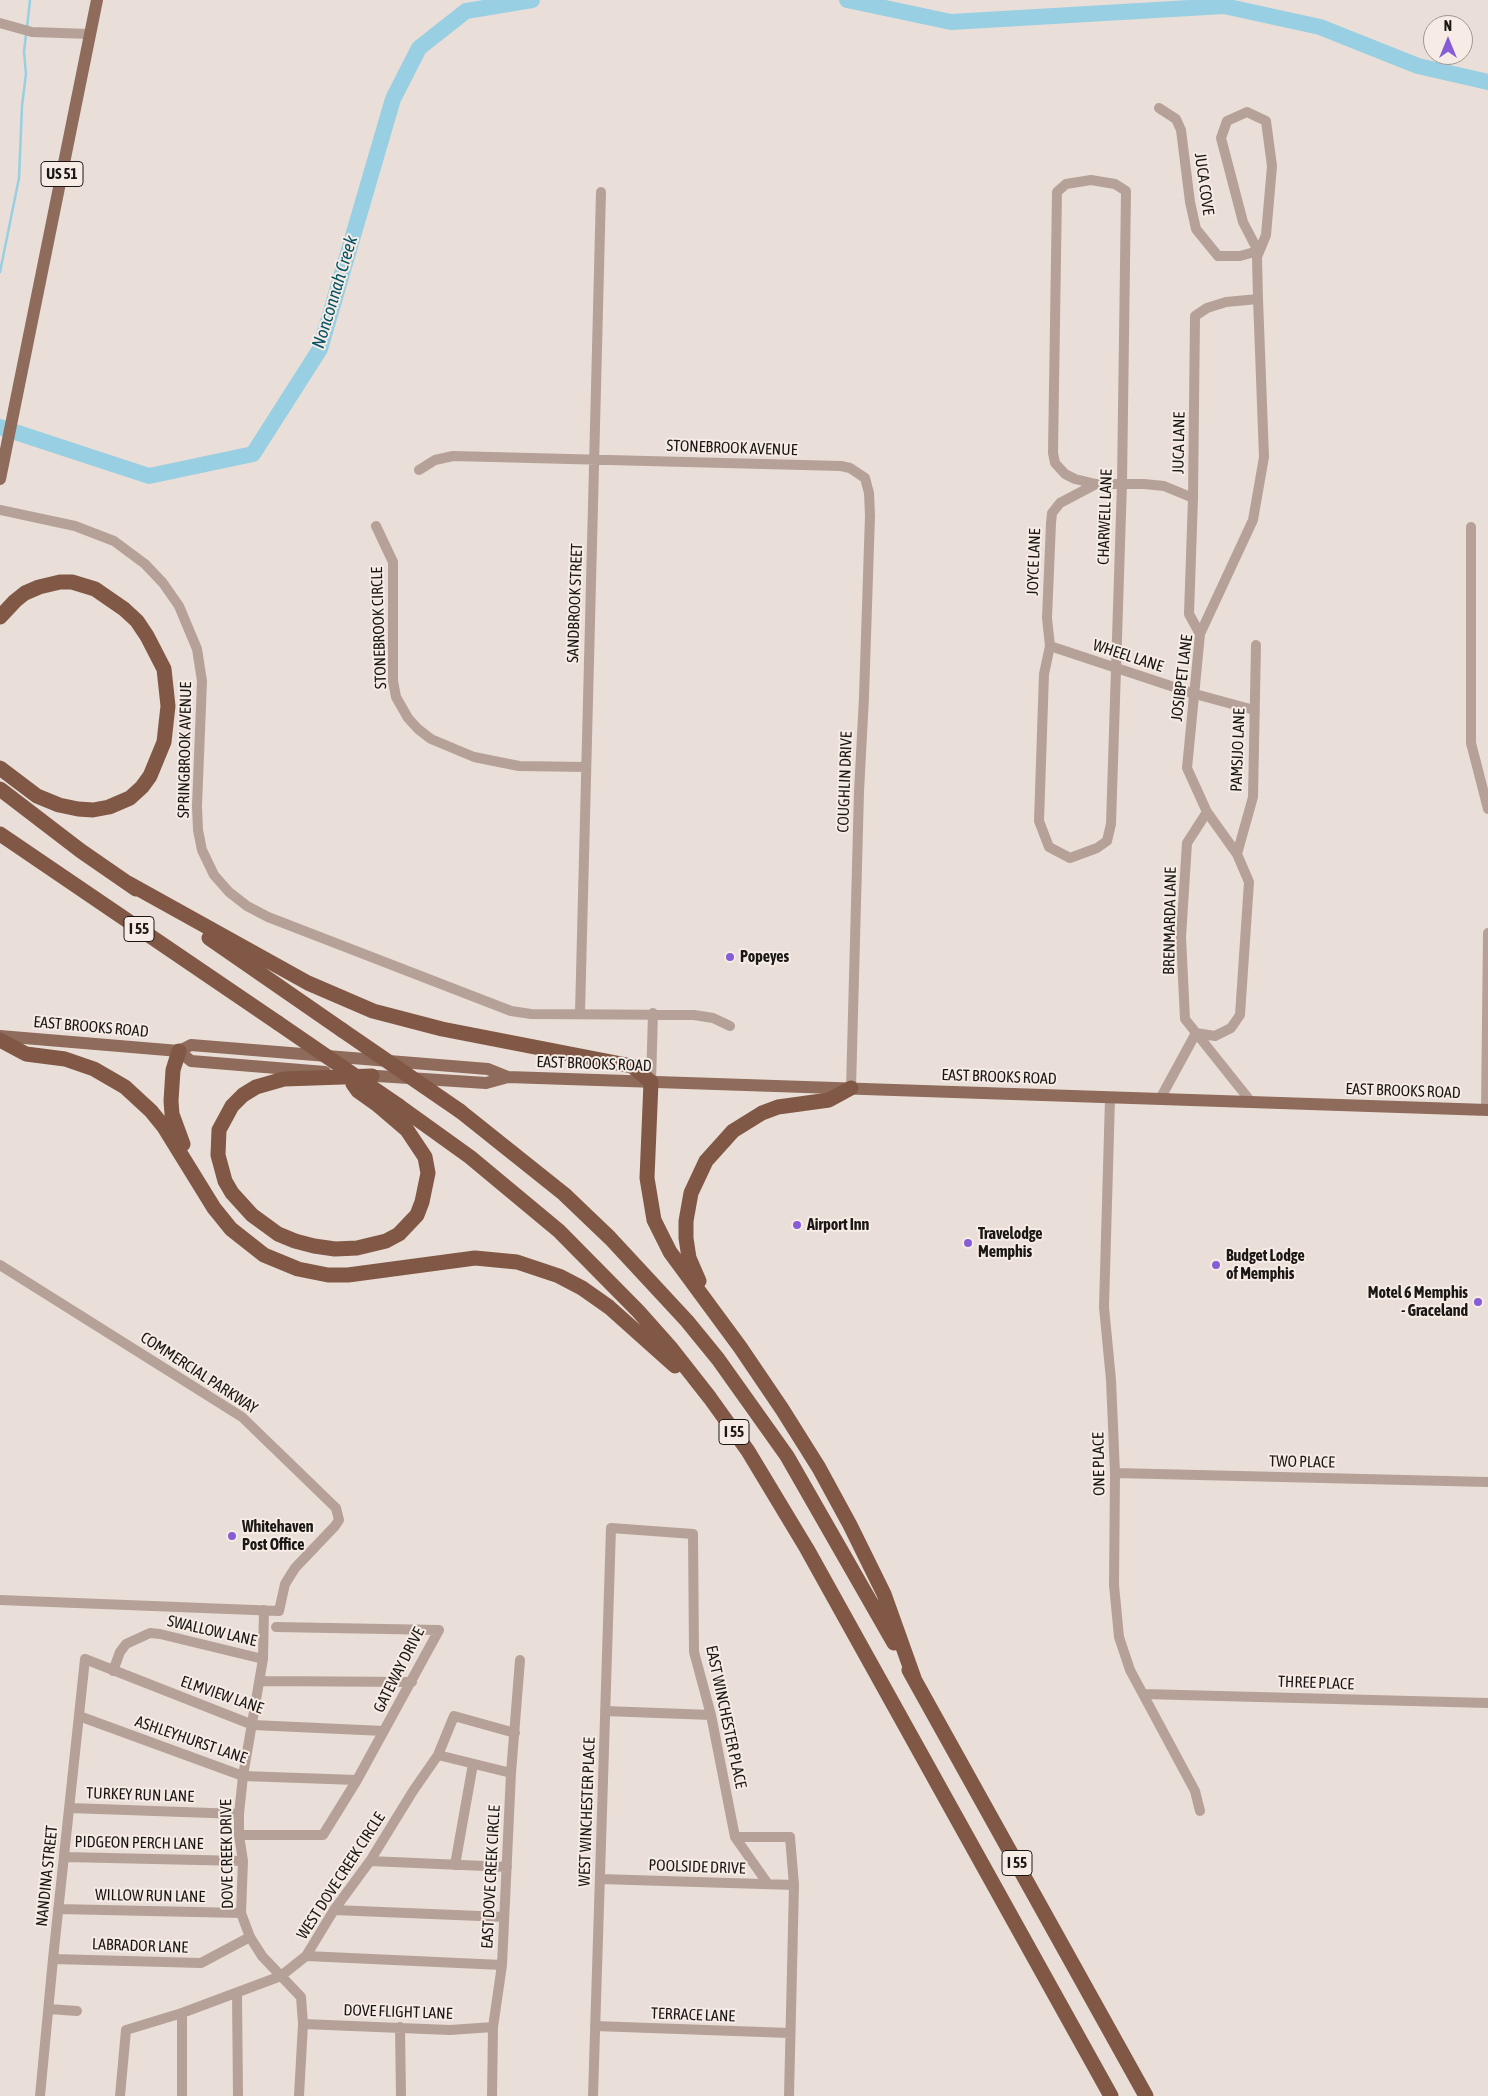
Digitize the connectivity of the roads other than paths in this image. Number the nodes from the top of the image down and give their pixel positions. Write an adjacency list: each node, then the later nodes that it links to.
1 (97, 0): 3 (main road, US 51)
2 (0, 23): 3 (street)
3 (90, 34): 11 (main road, US 51)
4 (1159, 108): 6 (street, JUCA COVE)
5 (601, 192): 8 (street, SANDBROOK STREET)
6 (1258, 254): 6 (street); 7 (street, JOSIBPET LANE)
7 (1258, 299): 14 (street, JUCA LANE); 19 (street, JOSIBPET LANE)
8 (594, 458): 9 (street); 10 (street, STONEBROOK AVENUE); 25 (street, SANDBROOK STREET)
9 (419, 470)
10 (865, 478): 45 (street, COUGHLIN DRIVE)
11 (0, 479)
12 (1122, 483): 13 (street); 13 (street, CHARWELL LANE); 14 (street); 22 (street, CHARWELL LANE)
13 (1096, 484): 21 (street, JOYCE LANE)
14 (1193, 498): 19 (street, JUCA LANE)
15 (0, 510): 36 (street, SPRINGBROOK AVENUE)
16 (376, 526): 25 (street, STONEBROOK CIRCLE)
17 (1470, 527): 28 (street)
18 (0, 617): 26 (highway)
19 (1200, 634): 23 (street, JOSIBPET LANE)
20 (1256, 645): 24 (street, PAMSIJO LANE)
21 (1050, 646): 22 (street, WHEEL LANE); 32 (street, JOYCE LANE)
22 (1116, 668): 23 (street, WHEEL LANE); 32 (street, CHARWELL LANE)
23 (1195, 694): 24 (street, WHEEL LANE); 29 (street, JOSIBPET LANE)
24 (1254, 710): 31 (street, PAMSIJO LANE)
25 (586, 767): 36 (street, SANDBROOK STREET)
26 (0, 768)
27 (0, 789): 33 (highway, I 55)
28 (1488, 809)
29 (1207, 812): 31 (street, JOSIBPET LANE); 38 (street, BRENMARDA LANE)
30 (0, 834): 41 (highway, I 55, bridge)
31 (1237, 854): 38 (street, JOSIBPET LANE)
32 (1070, 858)
33 (128, 884): 44 (highway); 64 (highway, I 55, bridge)
34 (1488, 933): 49 (street)
35 (653, 1013): 36 (street, SPRINGBROOK AVENUE); 37 (street, SPRINGBROOK AVENUE); 44 (street)
36 (580, 1014)
37 (730, 1026)
38 (1196, 1033): 47 (street); 48 (street)
39 (0, 1038): 40 (main road, EAST BROOKS ROAD); 50 (highway)
40 (179, 1051): 42 (main road, EAST BROOKS ROAD); 43 (main road, EAST BROOKS ROAD); 50 (highway)
41 (341, 1067): 42 (highway, bridge); 53 (highway, I 55, bridge)
42 (372, 1076): 43 (main road, EAST BROOKS ROAD)
43 (508, 1077): 44 (main road, EAST BROOKS ROAD)
44 (651, 1082): 45 (main road, EAST BROOKS ROAD); 52 (highway)
45 (851, 1088): 46 (main road, EAST BROOKS ROAD); 52 (highway)
46 (1110, 1098): 47 (main road, EAST BROOKS ROAD); 54 (street, ONE PLACE)
47 (1160, 1099): 48 (main road, EAST BROOKS ROAD)
48 (1252, 1102): 49 (main road, EAST BROOKS ROAD)
49 (1487, 1110)
50 (198, 1179): 53 (highway)
51 (0, 1265): 58 (street, COMMERCIAL PARKWAY)
52 (714, 1309): 64 (highway)
53 (710, 1398): 120 (highway, I 55)
54 (1115, 1473): 55 (street, TWO PLACE); 67 (street, ONE PLACE)
55 (1488, 1482)
56 (611, 1528): 69 (street, WEST WINCHESTER PLACE); 70 (street, EAST WINCHESTER PLACE)
57 (0, 1600): 58 (street)
58 (264, 1610): 61 (street, DOVE CREEK DRIVE)
59 (276, 1627): 66 (street, GATEWAY DRIVE)
60 (85, 1659): 63 (street, ELMVIEW LANE); 71 (street, NANDINA STREET)
61 (263, 1659): 63 (street, SWALLOW LANE); 65 (street, DOVE CREEK DRIVE)
62 (520, 1660): 74 (street, EAST DOVE CREEK CIRCLE)
63 (113, 1670): 72 (street, ELMVIEW LANE)
64 (914, 1678): 121 (highway, I 55)
65 (260, 1681): 66 (street); 72 (street, DOVE CREEK DRIVE)
66 (412, 1682): 73 (street, GATEWAY DRIVE)
67 (1143, 1694): 68 (street, THREE PLACE); 81 (street, ONE PLACE)
68 (1488, 1703)
69 (605, 1711): 70 (street); 90 (street, WEST WINCHESTER PLACE)
70 (711, 1715): 84 (street, EAST WINCHESTER PLACE)
71 (79, 1716): 78 (street, ASHLEYHURST LANE); 80 (street, NANDINA STREET)
72 (253, 1725): 73 (street, ELMVIEW LANE); 78 (street, DOVE CREEK DRIVE)
73 (384, 1731): 79 (street, GATEWAY DRIVE)
74 (515, 1733): 75 (street, WEST DOVE CREEK CIRCLE); 77 (street, EAST DOVE CREEK CIRCLE)
75 (438, 1755): 76 (street); 87 (street, WEST DOVE CREEK CIRCLE)
76 (473, 1764): 77 (street); 88 (street)
77 (511, 1773): 89 (street, EAST DOVE CREEK CIRCLE)
78 (243, 1776): 79 (street, ASHLEYHURST LANE); 82 (street, DOVE CREEK DRIVE)
79 (357, 1780): 83 (street, GATEWAY DRIVE)
80 (70, 1808): 82 (street, TURKEY RUN LANE); 85 (street, NANDINA STREET)
81 (1200, 1810)
82 (240, 1814): 83 (street, DOVE CREEK DRIVE)
83 (239, 1834): 86 (street, DOVE CREEK DRIVE)
84 (735, 1836): 91 (street, EAST WINCHESTER PLACE); 92 (street)
85 (64, 1857): 86 (street, PIDGEON PERCH LANE); 93 (street, NANDINA STREET)
86 (243, 1860): 95 (street, DOVE CREEK DRIVE)
87 (370, 1861): 88 (street); 94 (street, WEST DOVE CREEK CIRCLE)
88 (456, 1864): 89 (street)
89 (507, 1867): 96 (street, EAST DOVE CREEK CIRCLE)
90 (600, 1879): 91 (street, POOLSIDE DRIVE); 107 (street, WEST WINCHESTER PLACE)
91 (768, 1884): 92 (street, POOLSIDE DRIVE)
92 (794, 1885): 110 (street)
93 (58, 1909): 95 (street, WILLOW RUN LANE); 99 (street, NANDINA STREET)
94 (334, 1910): 96 (street); 98 (street, WEST DOVE CREEK CIRCLE)
95 (241, 1913): 97 (street, DOVE CREEK DRIVE)
96 (504, 1917): 100 (street, EAST DOVE CREEK CIRCLE)
97 (250, 1937): 99 (street, LABRADOR LANE); 101 (street, DOVE CREEK DRIVE)
98 (306, 1956): 100 (street); 101 (street, WEST DOVE CREEK CIRCLE)
99 (53, 1959): 103 (street, NANDINA STREET)
100 (502, 1966): 109 (street, EAST DOVE CREEK CIRCLE)
101 (281, 1976): 102 (street); 106 (street)
102 (237, 1994): 105 (street); 114 (street)
103 (49, 2009): 104 (street); 111 (street, NANDINA STREET)
104 (77, 2011)
105 (182, 2013): 112 (street); 113 (street)
106 (303, 2024): 108 (street, DOVE FLIGHT LANE); 115 (street)
107 (595, 2026): 110 (street, TERRACE LANE); 118 (street, WEST WINCHESTER PLACE)
108 (400, 2027): 109 (street, DOVE FLIGHT LANE); 116 (street)
109 (493, 2027): 117 (street, EAST DOVE CREEK CIRCLE)
110 (790, 2034): 119 (street)
111 (40, 2096)
112 (120, 2096)
113 (182, 2096)
114 (238, 2096)
115 (299, 2096)
116 (401, 2096)
117 (492, 2096)
118 (594, 2096)
119 (789, 2096)
120 (1111, 2096)
121 (1146, 2096)

